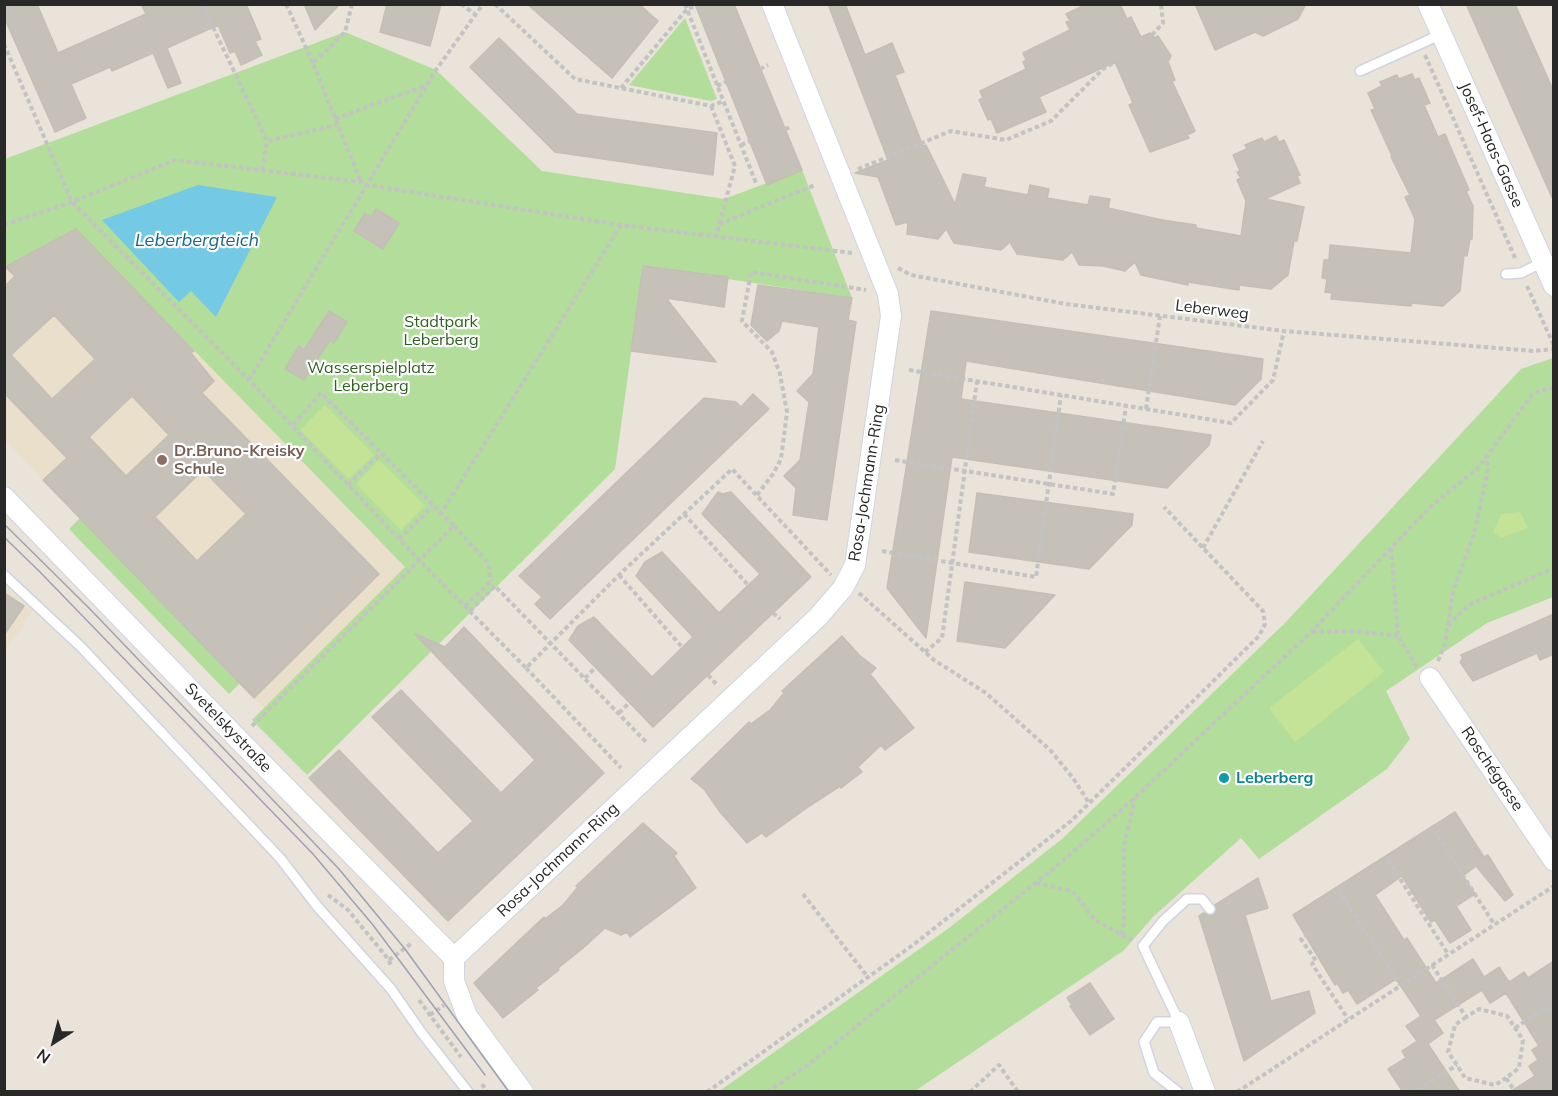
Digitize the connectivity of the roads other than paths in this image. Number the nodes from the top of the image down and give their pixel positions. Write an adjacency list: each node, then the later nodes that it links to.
1 (772, 4): 13 (street, Rosa-Jochmann-Ring)
2 (1428, 4): 3 (street, Josef-Haas-Gasse)
3 (1442, 34): 4 (lane); 5 (street, Josef-Haas-Gasse)
4 (1360, 71)
5 (1543, 262): 6 (lane); 7 (street, Josef-Haas-Gasse)
6 (1506, 274)
7 (1554, 286)
8 (4, 497): 13 (street, Svetelskystraße)
9 (4, 575): 15 (lane)
10 (1429, 672): 11 (street, Roschégasse)
11 (1554, 861)
12 (1210, 909): 14 (lane)
13 (454, 958): 16 (street)
14 (1179, 1022): 17 (lane); 18 (street)
15 (468, 1092)
16 (523, 1092)
17 (1178, 1092)
18 (1204, 1092)

